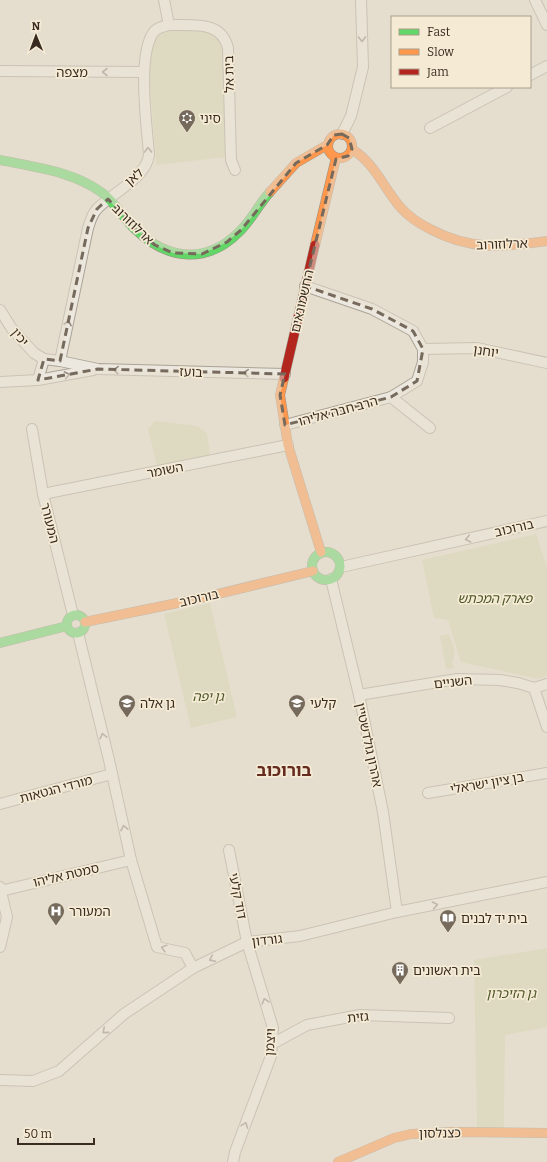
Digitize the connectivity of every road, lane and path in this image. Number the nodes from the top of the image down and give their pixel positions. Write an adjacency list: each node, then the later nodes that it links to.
1 (164, 0): 4 (street)
2 (361, 0): 12 (street, one-way to 12)
3 (535, 0): 5 (street)
4 (169, 25): 8 (street, לאן); 17 (street, בית אל)
5 (547, 25)
6 (547, 66): 9 (street)
7 (0, 72): 8 (street, מצפה, one-way to 7)
8 (144, 72): 18 (street, לאן, one-way to 8)
9 (531, 74)
10 (505, 88): 11 (street)
11 (430, 128)
12 (342, 134): 13 (street); 14 (street)
13 (327, 145): 15 (street); 18 (street, ארלוזורוב)
14 (352, 149): 15 (street); 19 (street, ארלוזורוב)
15 (336, 158): 20 (street, החשמונאים)
16 (0, 160): 18 (street, ארלוזורוב)
17 (235, 170)
18 (108, 199): 24 (street, לאן, one-way to 18)
19 (547, 241)
20 (305, 286): 22 (street); 27 (street, החשמונאים)
21 (0, 310): 23 (street, יכין)
22 (423, 349): 25 (street, יוחנן); 30 (street, הרב חבה אליהו)
23 (44, 359): 24 (street); 28 (street)
24 (60, 361): 26 (street, בועז)
25 (547, 363)
26 (98, 369): 27 (street, בועז, one-way to 26); 28 (street, בועז, one-way to 26)
27 (284, 374): 31 (street, החשמונאים)
28 (38, 380): 29 (street, בועז)
29 (0, 382)
30 (391, 397): 31 (street, הרב חבה אליהו); 32 (street, הרב חבה אליהו)
31 (285, 425): 34 (street, החשמונאים)
32 (430, 428)
33 (32, 429): 35 (street, המעורר)
34 (288, 445): 35 (street, השומר); 37 (street)
35 (43, 494): 41 (street, המעורר)
36 (547, 521): 38 (street, בורוכוב, one-way to 38)
37 (321, 552): 38 (street); 39 (street)
38 (341, 567): 40 (street)
39 (313, 571): 40 (street); 42 (street, בורוכוב)
40 (331, 579): 48 (street, אהרון גולדשטיין)
41 (73, 615): 42 (street); 43 (street)
42 (85, 622): 44 (street)
43 (67, 626): 44 (street); 45 (street)
44 (78, 633): 51 (street, one-way to 44)
45 (0, 643)
46 (547, 684): 47 (street)
47 (534, 688): 48 (street, השניים); 49 (street)
48 (359, 695): 58 (street, אהרון גולדשטיין)
49 (547, 727)
50 (547, 773): 52 (street, בן ציון ישראלי)
51 (112, 774): 53 (street, מורדי הגטאות); 55 (street, one-way to 51)
52 (428, 793)
53 (0, 804)
54 (229, 850): 59 (street, דוד קלעי)
55 (131, 860): 57 (street, סמטת אליהו); 61 (street, one-way to 55)
56 (547, 882): 58 (street, גורדון, one-way to 56)
57 (0, 889): 60 (street)
58 (397, 912): 59 (street, גורדון)
59 (247, 942): 61 (street, גורדון, one-way to 61); 63 (street, ויצמן, one-way to 59)
60 (0, 947)
61 (193, 968): 64 (street, גורדון, one-way to 64)
62 (449, 1018): 63 (street, גזית)
63 (272, 1044): 66 (street, ויצמן, one-way to 63)
64 (0, 1080)
65 (547, 1133): 67 (street, כצנלסון)
66 (233, 1162)
67 (338, 1162)

